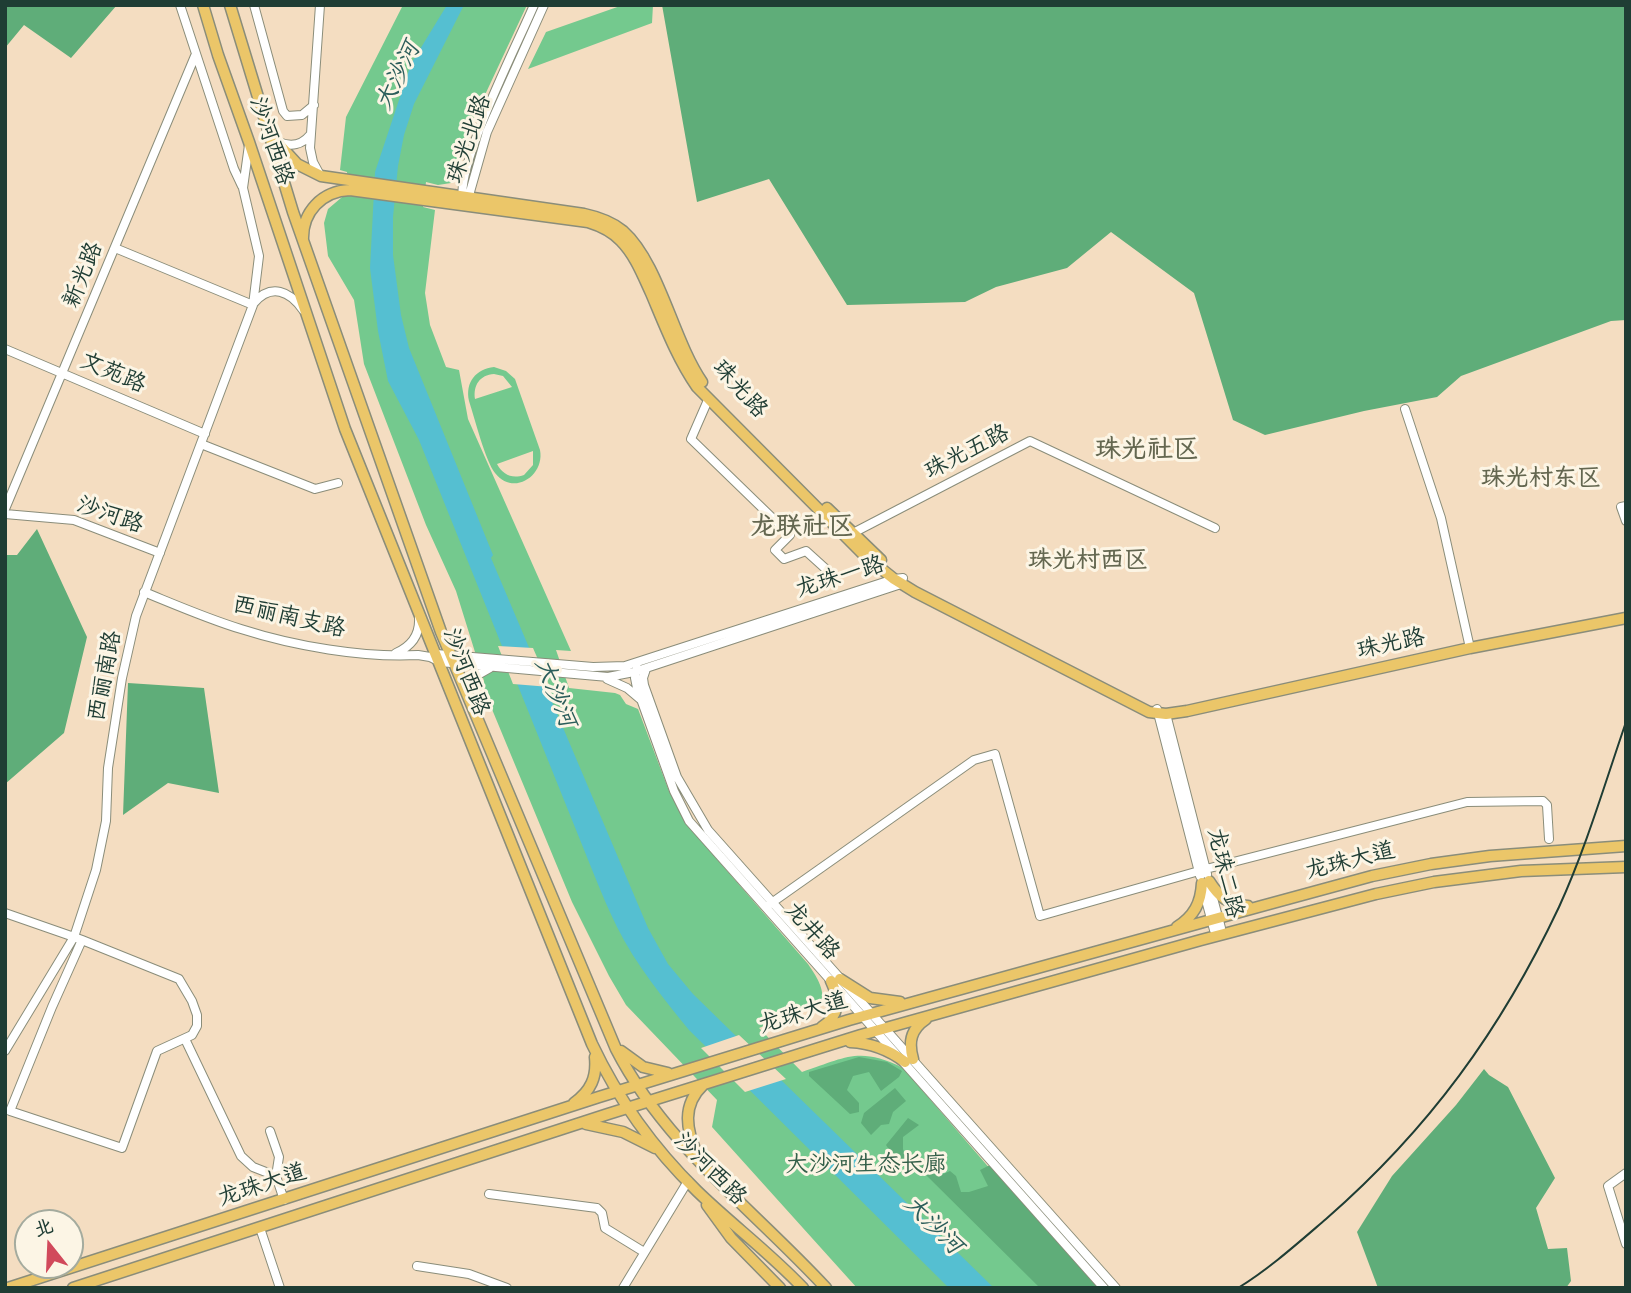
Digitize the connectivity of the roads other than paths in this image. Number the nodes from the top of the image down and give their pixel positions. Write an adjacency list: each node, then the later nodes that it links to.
1 (180, 5): 8 (street)
2 (203, 5): 13 (main road, 沙河西路)
3 (230, 5): 10 (main road, 沙河西路)
4 (254, 5): 9 (street)
5 (320, 5): 9 (street)
6 (534, 5): 17 (street, 珠光北路)
7 (544, 5): 17 (street, 珠光北路)
8 (195, 56): 16 (street); 19 (street, 新光路)
9 (314, 105): 11 (street)
10 (267, 125): 12 (street, 珠光路); 18 (main road, 沙河西路)
11 (312, 132): 12 (street); 14 (street)
12 (272, 137): 14 (main road, 珠光路)
13 (250, 142): 16 (street, 西丽南路); 21 (main road, 沙河西路)
14 (321, 176): 15 (main road, 珠光路)
15 (350, 186): 17 (main road, 珠光路); 18 (main road)
16 (243, 188): 20 (street, 西丽南路)
17 (465, 199): 24 (main road, 珠光路); 33 (main road, 珠光路)
18 (303, 240): 43 (main road, 沙河西路)
19 (115, 248): 20 (street); 23 (street, 新光路)
20 (253, 305): 21 (street); 26 (street, 西丽南路)
21 (308, 319): 38 (main road, 沙河西路)
22 (5, 349): 23 (street, 文苑路)
23 (64, 373): 26 (street, 文苑路); 30 (street, 新光路)
24 (708, 400): 35 (street); 36 (main road, 珠光路)
25 (1405, 409): 40 (street)
26 (205, 433): 27 (street, 西丽南路)
27 (201, 444): 28 (street); 34 (street, 西丽南路)
28 (338, 483)
29 (1626, 506): 31 (street)
30 (5, 511): 34 (street, 沙河路)
31 (1626, 522)
32 (1215, 528): 33 (street, 珠光五路)
33 (853, 533): 36 (main road, 珠光路)
34 (160, 553): 37 (street, 西丽南路)
35 (827, 570)
36 (899, 580): 44 (street, 龙珠一路); 50 (main road, 珠光路)
37 (144, 592): 41 (street, 西丽南支路); 61 (street, 西丽南路)
38 (418, 608): 41 (street); 42 (main road, 沙河西路)
39 (1626, 618): 40 (main road, 珠光路)
40 (1470, 648): 50 (main road, 珠光路)
41 (391, 654): 42 (street, 西丽南支路)
42 (435, 658): 43 (street, 龙珠一路); 71 (main road, 沙河西路)
43 (453, 660): 44 (street, 龙珠一路); 45 (street, 龙珠一路); 48 (main road, 沙河西路)
44 (643, 665): 46 (street, 龙珠一路); 55 (street, 龙井路)
45 (495, 667): 47 (street, 龙珠一路); 48 (street)
46 (636, 672): 47 (street, 龙珠一路); 49 (street, 龙井路)
47 (600, 677): 49 (street)
48 (468, 696): 69 (main road, 沙河西路)
49 (643, 705): 55 (street, 龙井路)
50 (1160, 713): 54 (street, 龙珠二路)
51 (1549, 839): 54 (street)
52 (1626, 846): 56 (main road, 龙珠大道)
53 (1626, 867): 60 (main road, 龙珠大道)
54 (1204, 876): 55 (street); 56 (main road); 58 (street, 龙珠二路); 59 (main road)
55 (768, 905): 62 (street, 龙井路)
56 (1258, 906): 58 (main road, 龙珠大道)
57 (5, 913): 61 (street)
58 (1215, 918): 59 (main road, 龙珠大道); 60 (street, 龙珠二路)
59 (1168, 932): 63 (main road, 龙珠大道)
60 (1219, 935): 65 (main road, 龙珠大道)
61 (78, 939): 68 (street); 68 (street); 72 (street, 西丽南路)
62 (835, 980): 63 (main road); 64 (street, 龙井路); 66 (main road)
63 (927, 999): 64 (main road, 龙珠大道)
64 (867, 1015): 66 (main road, 龙珠大道); 67 (street, 龙井路)
65 (931, 1016): 67 (main road, 龙珠大道); 73 (main road)
66 (818, 1030): 74 (main road, 龙珠大道)
67 (880, 1030): 70 (main road, 龙珠大道); 73 (street, 龙井路)
68 (185, 1039): 86 (street)
69 (612, 1040): 74 (main road); 76 (main road, 沙河西路)
70 (840, 1042): 73 (main road); 75 (main road, 龙珠大道)
71 (592, 1044): 77 (main road, 沙河西路); 80 (main road)
72 (5, 1051)
73 (909, 1060): 103 (street, 龙井路); 104 (street, 龙井路)
74 (678, 1073): 76 (main road, 龙珠大道)
75 (705, 1083): 78 (main road, 龙珠大道); 84 (main road)
76 (636, 1086): 77 (main road, 龙珠大道); 78 (main road, 沙河西路)
77 (616, 1092): 79 (main road, 沙河西路); 80 (main road, 龙珠大道)
78 (647, 1102): 79 (main road, 龙珠大道); 84 (main road, 沙河西路)
79 (626, 1108): 81 (main road, 龙珠大道); 83 (main road, 沙河西路)
80 (560, 1110): 90 (main road, 龙珠大道)
81 (576, 1124): 83 (main road); 91 (main road, 龙珠大道)
82 (270, 1131): 86 (street)
83 (666, 1156): 87 (main road, 沙河西路)
84 (702, 1164): 102 (main road, 沙河西路)
85 (1626, 1173): 92 (street)
86 (276, 1176): 90 (street)
87 (688, 1181): 88 (main road, 沙河西路); 93 (street)
88 (697, 1191): 100 (main road); 101 (main road, 沙河西路)
89 (489, 1194): 93 (street)
90 (284, 1200): 95 (main road, 龙珠大道)
91 (260, 1228): 96 (main road, 龙珠大道); 97 (street)
92 (1626, 1244)
93 (644, 1252): 99 (street)
94 (417, 1266): 98 (street)
95 (8, 1287)
96 (73, 1288)
97 (280, 1288)
98 (508, 1288)
99 (623, 1288)
100 (780, 1288)
101 (803, 1288)
102 (826, 1288)
103 (1104, 1288)
104 (1116, 1288)

